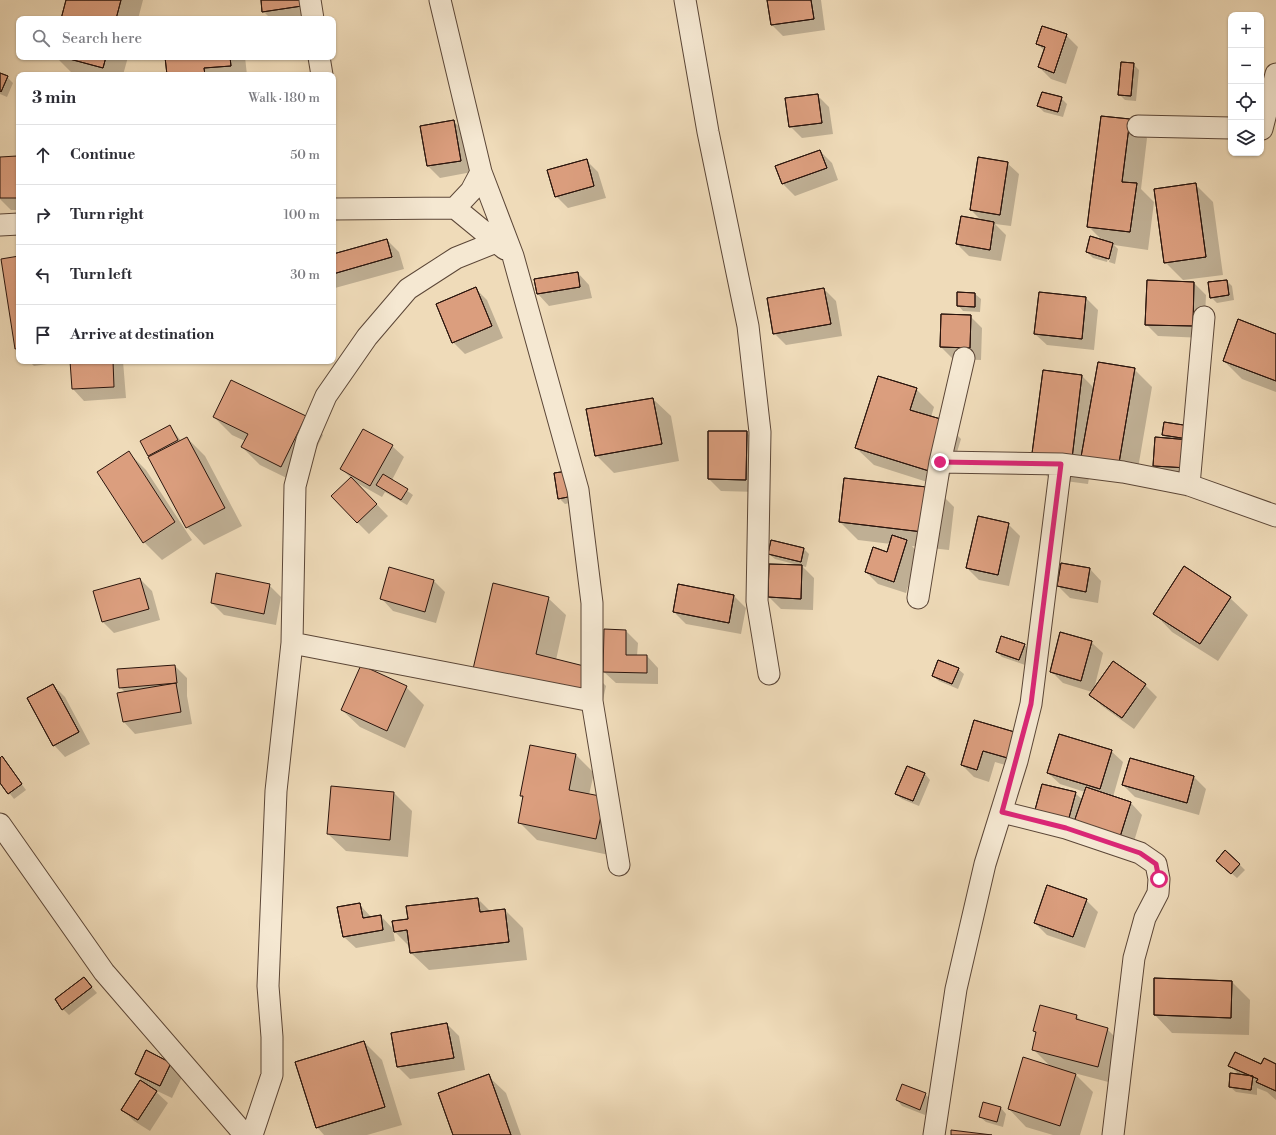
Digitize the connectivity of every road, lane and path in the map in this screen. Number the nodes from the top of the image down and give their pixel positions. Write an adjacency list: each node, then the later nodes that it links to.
1 (310, 0): 4 (street)
2 (440, 0): 11 (street)
3 (685, 0): 26 (street)
4 (313, 16)
5 (320, 60): 6 (street)
6 (322, 72)
7 (1276, 74): 10 (street)
8 (1138, 126): 9 (street)
9 (1228, 128)
10 (1266, 129)
11 (481, 172): 12 (street); 17 (street)
12 (455, 208): 13 (street); 16 (street)
13 (336, 209)
14 (16, 224): 15 (street)
15 (0, 225)
16 (496, 242): 17 (street); 25 (street)
17 (513, 256): 27 (street)
18 (1204, 317): 22 (street)
19 (964, 358): 20 (street)
20 (940, 462): 21 (street); 24 (street)
21 (1061, 464): 22 (street); 28 (street)
22 (1189, 485): 23 (street)
23 (1276, 516)
24 (918, 598)
25 (292, 642): 27 (street); 32 (street)
26 (769, 674)
27 (592, 701): 30 (street)
28 (1002, 812): 33 (street); 34 (street)
29 (0, 824): 31 (street)
30 (618, 865)
31 (245, 1135)
32 (252, 1135)
33 (934, 1135)
34 (1113, 1135)

